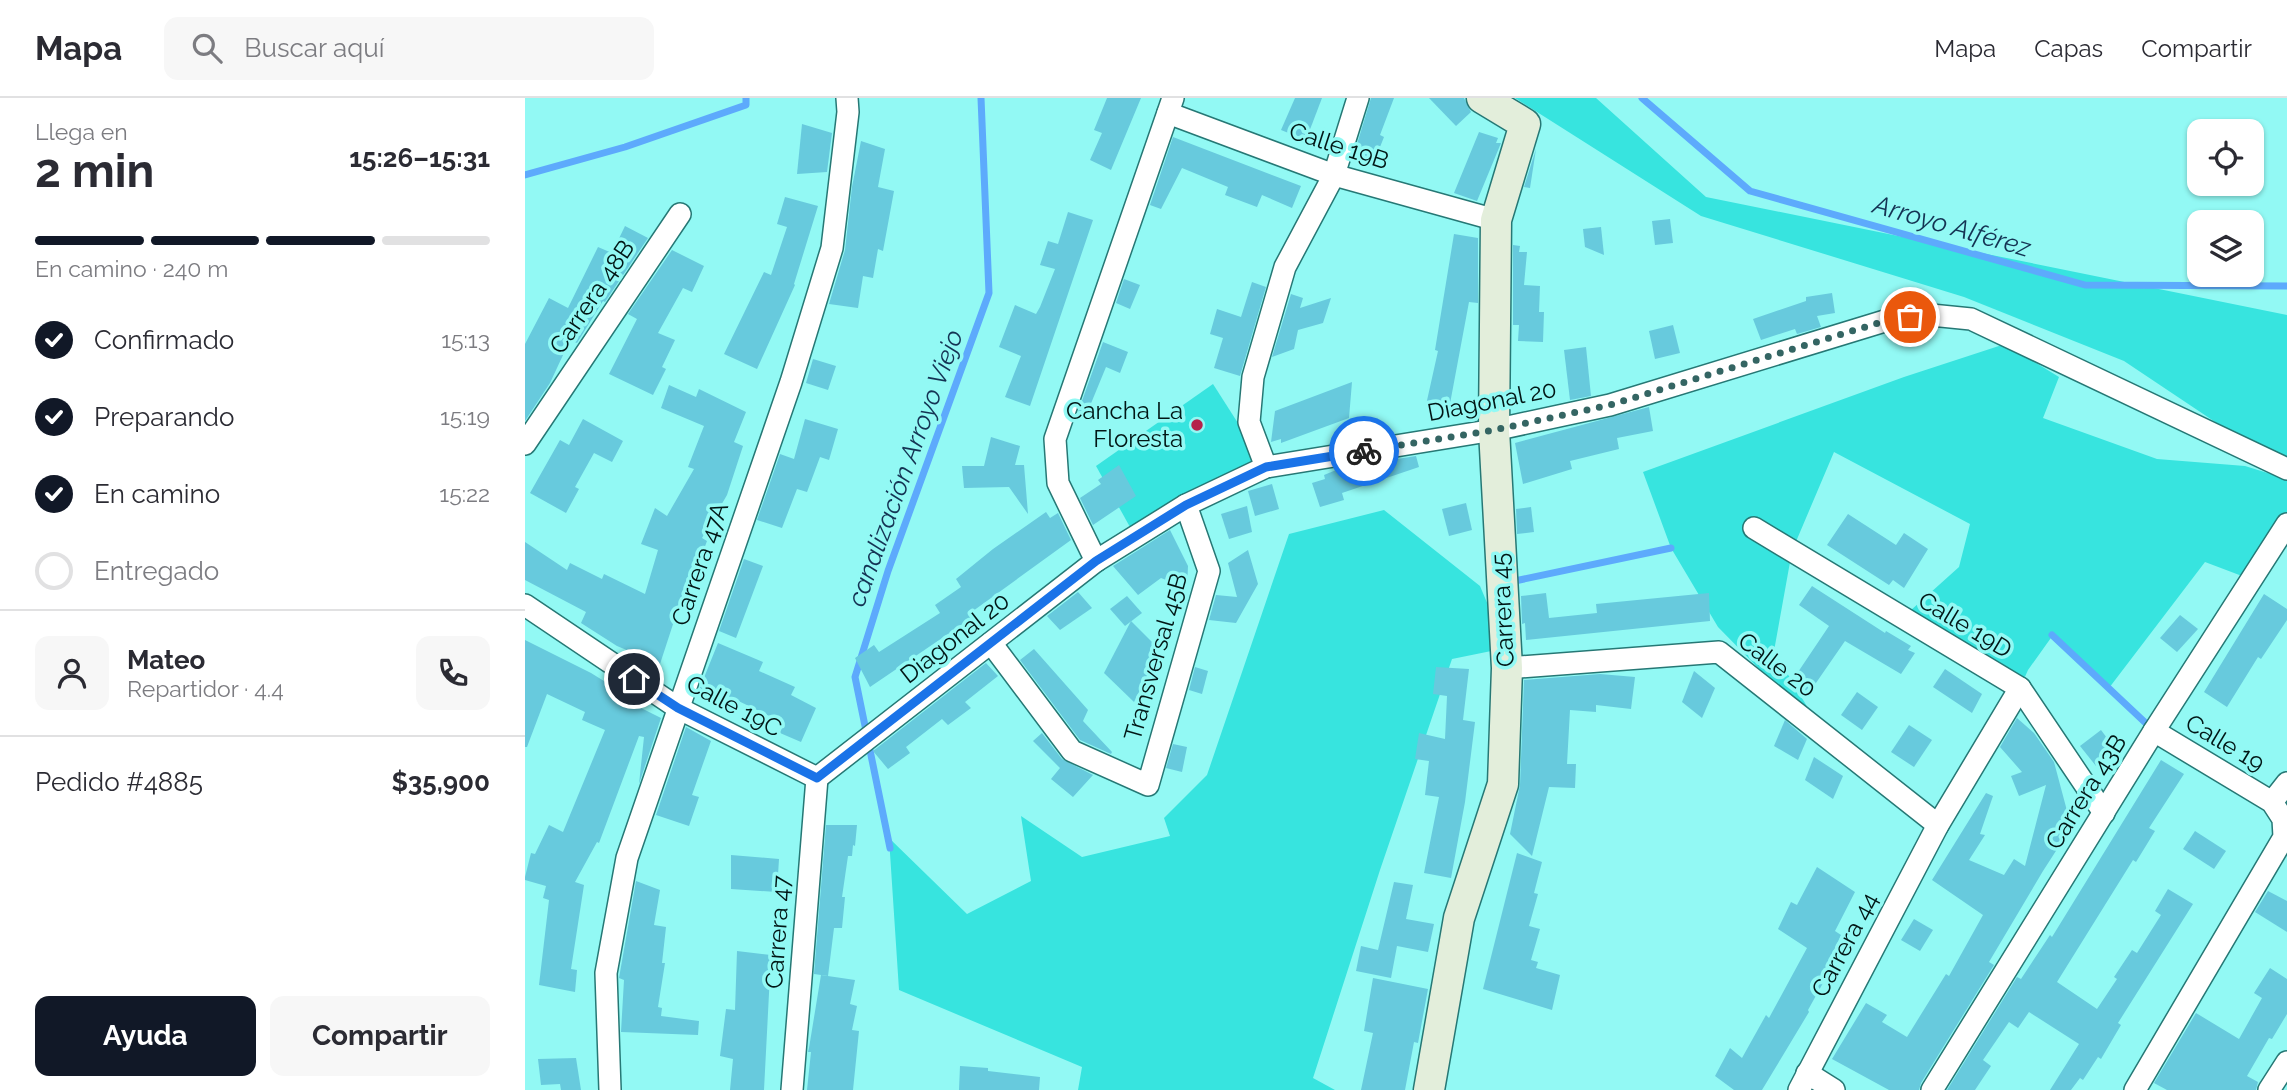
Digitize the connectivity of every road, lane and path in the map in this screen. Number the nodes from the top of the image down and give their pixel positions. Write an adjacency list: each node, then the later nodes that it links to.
1 (847, 98): 20 (street, Carrera 47A)
2 (1359, 98): 5 (street)
3 (1482, 98): 7 (street, Carrera 45)
4 (1171, 105): 5 (street, Calle 19B); 15 (street)
5 (1334, 175): 7 (street, Calle 19B); 10 (street)
6 (680, 214): 9 (street, Carrera 48B)
7 (1496, 220): 8 (street, Carrera 45)
8 (1494, 430): 10 (street, Diagonal 20); 11 (street, Diagonal 20); 18 (street, Carrera 45)
9 (525, 444)
10 (1266, 467): 12 (street, Diagonal 20)
11 (2287, 469)
12 (1186, 505): 15 (street, Diagonal 20); 17 (street, Transversal 45B)
13 (2287, 524): 21 (street, Carrera 43B)
14 (1754, 528): 19 (street, Calle 19D)
15 (1096, 561): 17 (street, Diagonal 20)
16 (525, 606): 20 (street, Calle 19C)
17 (991, 643): 22 (street, Diagonal 20)
18 (1507, 668): 26 (street, Calle 20); 31 (street, Carrera 45)
19 (2019, 688): 25 (street, Calle 19D); 26 (street, Carrera 44)
20 (678, 708): 22 (street, Calle 19C); 29 (street, Carrera 47A)
21 (2154, 731): 24 (street, Calle 19); 25 (street, Carrera 43B)
22 (817, 778): 30 (street, Carrera 47)
23 (2287, 783): 24 (street)
24 (2272, 802): 34 (street, Calle 19)
25 (2104, 813): 33 (street, Carrera 43B)
26 (1938, 825): 28 (street, Carrera 44)
27 (2287, 1062): 35 (street)
28 (1803, 1082): 32 (street)
29 (610, 1090)
30 (792, 1090)
31 (1429, 1090)
32 (1834, 1090)
33 (1932, 1090)
34 (2135, 1090)
35 (2269, 1090)

